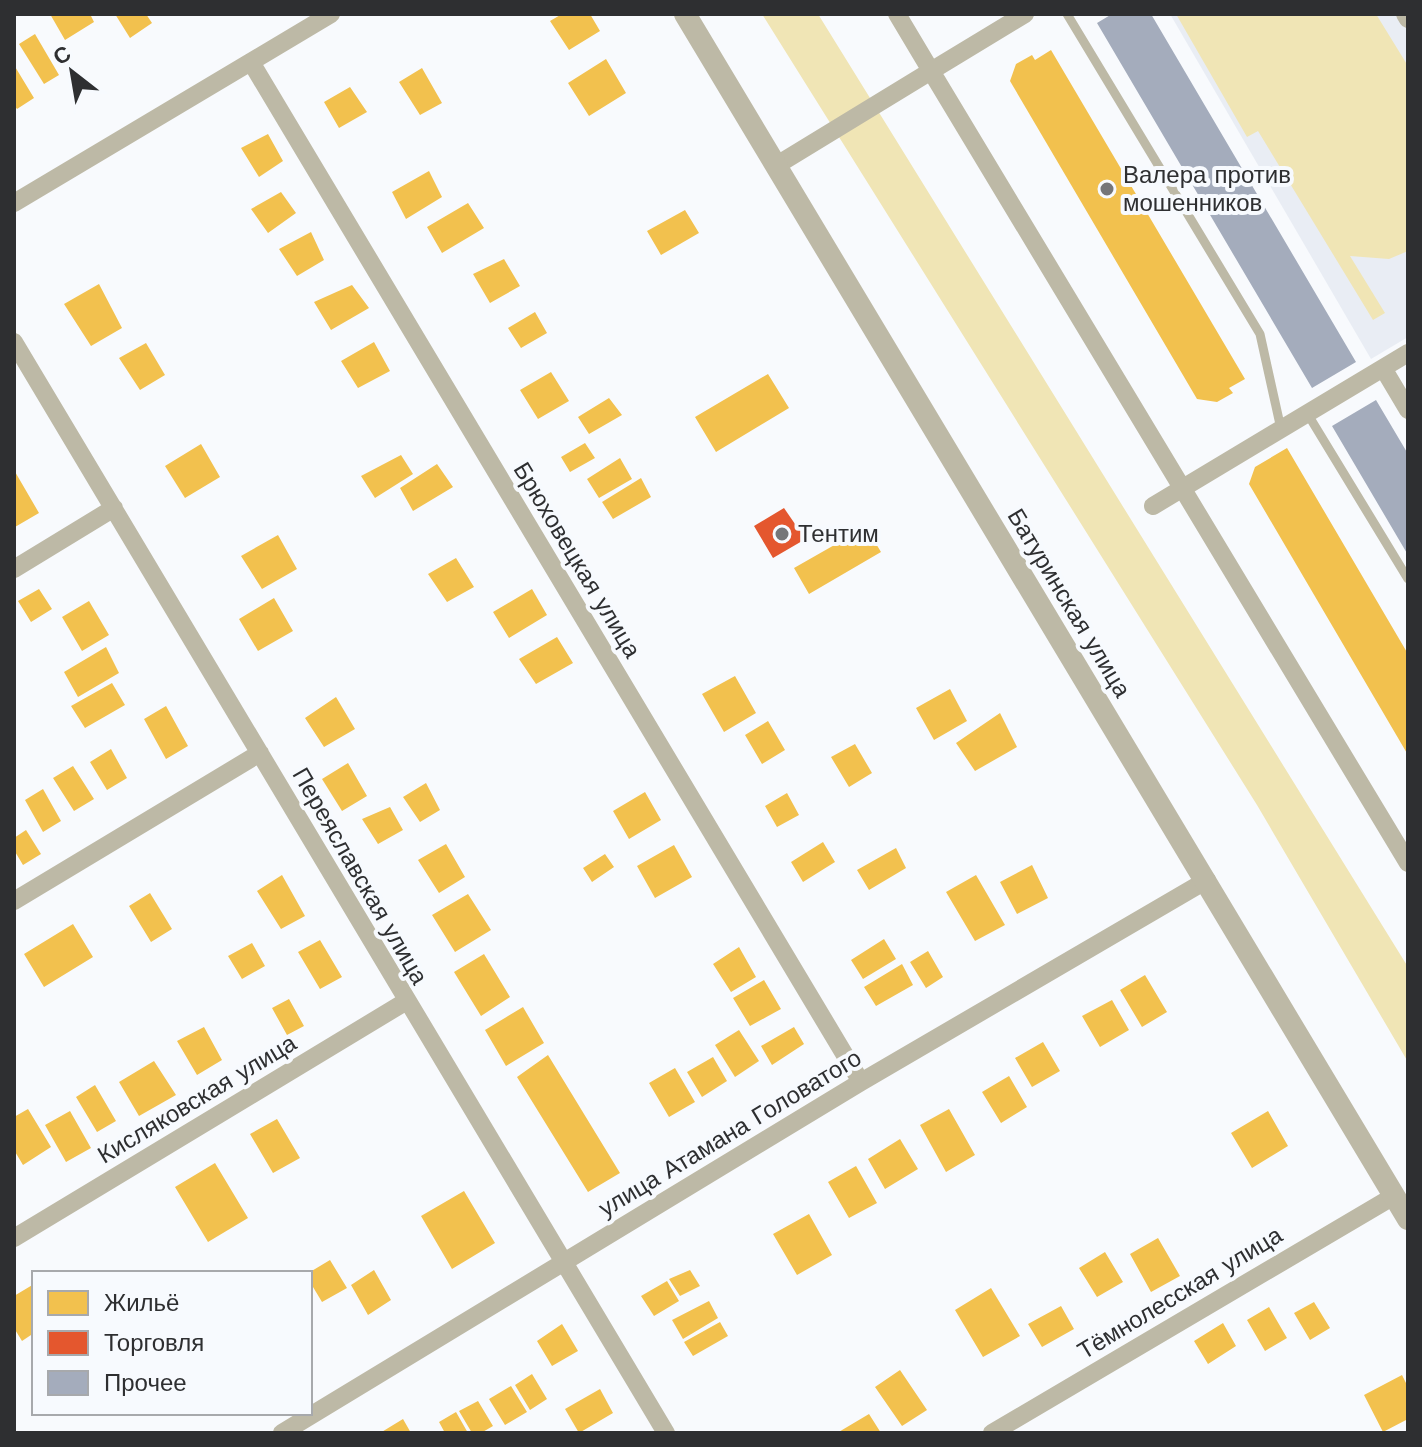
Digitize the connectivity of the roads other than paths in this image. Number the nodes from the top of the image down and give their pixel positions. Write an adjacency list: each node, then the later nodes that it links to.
1 (331, 14): 6 (street)
2 (685, 14): 8 (street, Батуринская улица)
3 (897, 14): 7 (street)
4 (1025, 14): 7 (street)
5 (1067, 14): 15 (lane)
6 (251, 62): 9 (street); 26 (street, Брюховецкая улица)
7 (931, 71): 8 (street); 16 (street)
8 (777, 165): 23 (street, Батуринская улица)
9 (14, 203)
10 (14, 342): 18 (street, Переяславская улица)
11 (1408, 353): 12 (street)
12 (1383, 368): 13 (street); 14 (street)
13 (1408, 410)
14 (1307, 413): 15 (street); 20 (lane)
15 (1281, 429): 16 (street)
16 (1183, 488): 17 (street); 22 (street)
17 (1153, 506)
18 (114, 508): 19 (street); 21 (street, Переяславская улица)
19 (14, 569)
20 (1408, 579)
21 (260, 753): 24 (street); 25 (street, Переяславская улица)
22 (1408, 863)
23 (1207, 880): 26 (street, улица Атамана Головатого); 27 (street, Батуринская улица)
24 (14, 901)
25 (405, 1002): 29 (street, Кисляковская улица); 30 (street, Переяславская улица)
26 (861, 1082): 30 (street, улица Атамана Головатого)
27 (1394, 1196): 28 (street, Батуринская улица); 35 (street, Тёмнолесская улица)
28 (1408, 1219)
29 (14, 1238)
30 (563, 1261): 32 (street, улица Атамана Головатого); 34 (street, Переяславская улица)
31 (311, 1415): 33 (street, улица Атамана Головатого)
32 (312, 1415)
33 (282, 1433)
34 (666, 1433)
35 (992, 1433)

